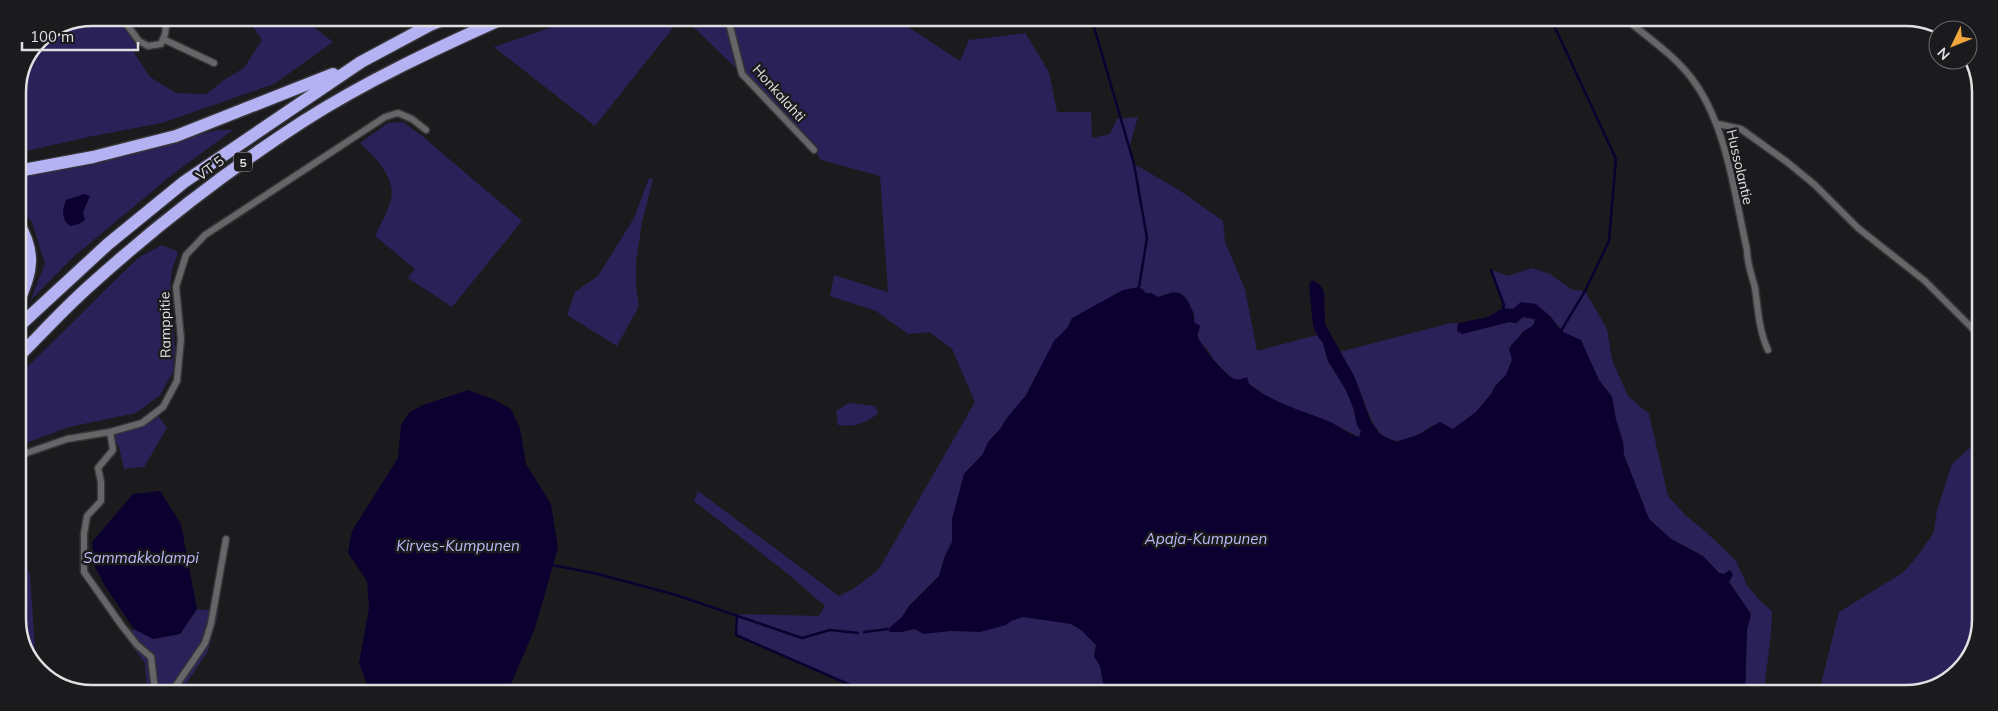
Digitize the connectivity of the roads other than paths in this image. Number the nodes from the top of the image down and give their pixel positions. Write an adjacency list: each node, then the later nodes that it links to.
1 (128, 26): 7 (street)
2 (166, 26): 7 (street)
3 (428, 26): 8 (highway, VT 5 / 5)
4 (487, 26): 18 (highway, VT 5 / 5)
5 (730, 26): 12 (street, Honkalahti)
6 (1634, 26): 10 (street, Hussolantie)
7 (163, 39): 9 (street)
8 (360, 62): 13 (highway); 16 (highway, VT 5 / 5)
9 (214, 63)
10 (1718, 124): 17 (street); 19 (street, Hussolantie)
11 (426, 130): 20 (street, Ramppitie)
12 (814, 150)
13 (26, 170)
14 (26, 236): 15 (highway)
15 (26, 286)
16 (26, 320)
17 (1972, 328)
18 (26, 349)
19 (1768, 350)
20 (110, 432): 21 (street, Ramppitie); 23 (street)
21 (26, 453)
22 (226, 539): 24 (street)
23 (154, 685)
24 (176, 685)

